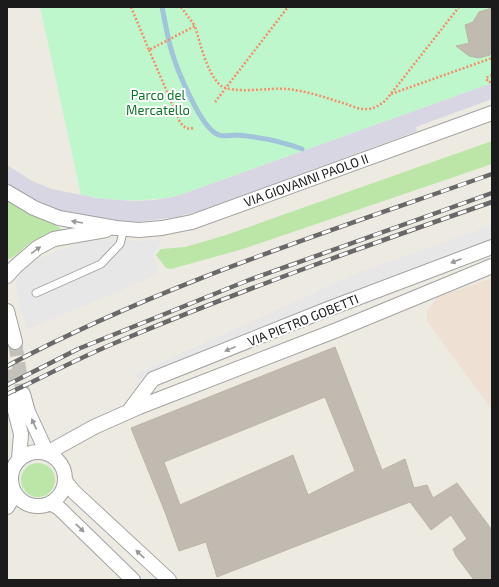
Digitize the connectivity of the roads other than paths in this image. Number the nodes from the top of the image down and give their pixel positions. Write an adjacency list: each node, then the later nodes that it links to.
1 (492, 113): 3 (street, VIA GIOVANNI PAOLO II)
2 (7, 192): 3 (street, VIA GIOVANNI PAOLO II, one-way to 2)
3 (120, 229): 6 (street, VIA GIOVANNI PAOLO II, one-way to 3); 7 (lane)
4 (492, 247): 9 (street, VIA PIETRO GOBETTI, one-way to 9)
5 (492, 266): 10 (street, VIA PIETRO GOBETTI)
6 (7, 276)
7 (36, 293)
8 (7, 311): 11 (street)
9 (320, 313): 10 (street); 12 (street, VIA PIETRO GOBETTI, one-way to 12)
10 (328, 333): 12 (street, VIA PIETRO GOBETTI)
11 (15, 342)
12 (129, 412): 13 (street, VIA PIETRO GOBETTI)
13 (47, 453): 14 (street); 14 (street, one-way to 14); 15 (street)
14 (19, 459): 16 (street)
15 (65, 481): 17 (street); 20 (street, one-way to 15)
16 (11, 490): 17 (street); 18 (street)
17 (50, 503): 19 (street, one-way to 19)
18 (7, 506)
19 (133, 580)
20 (169, 580)

